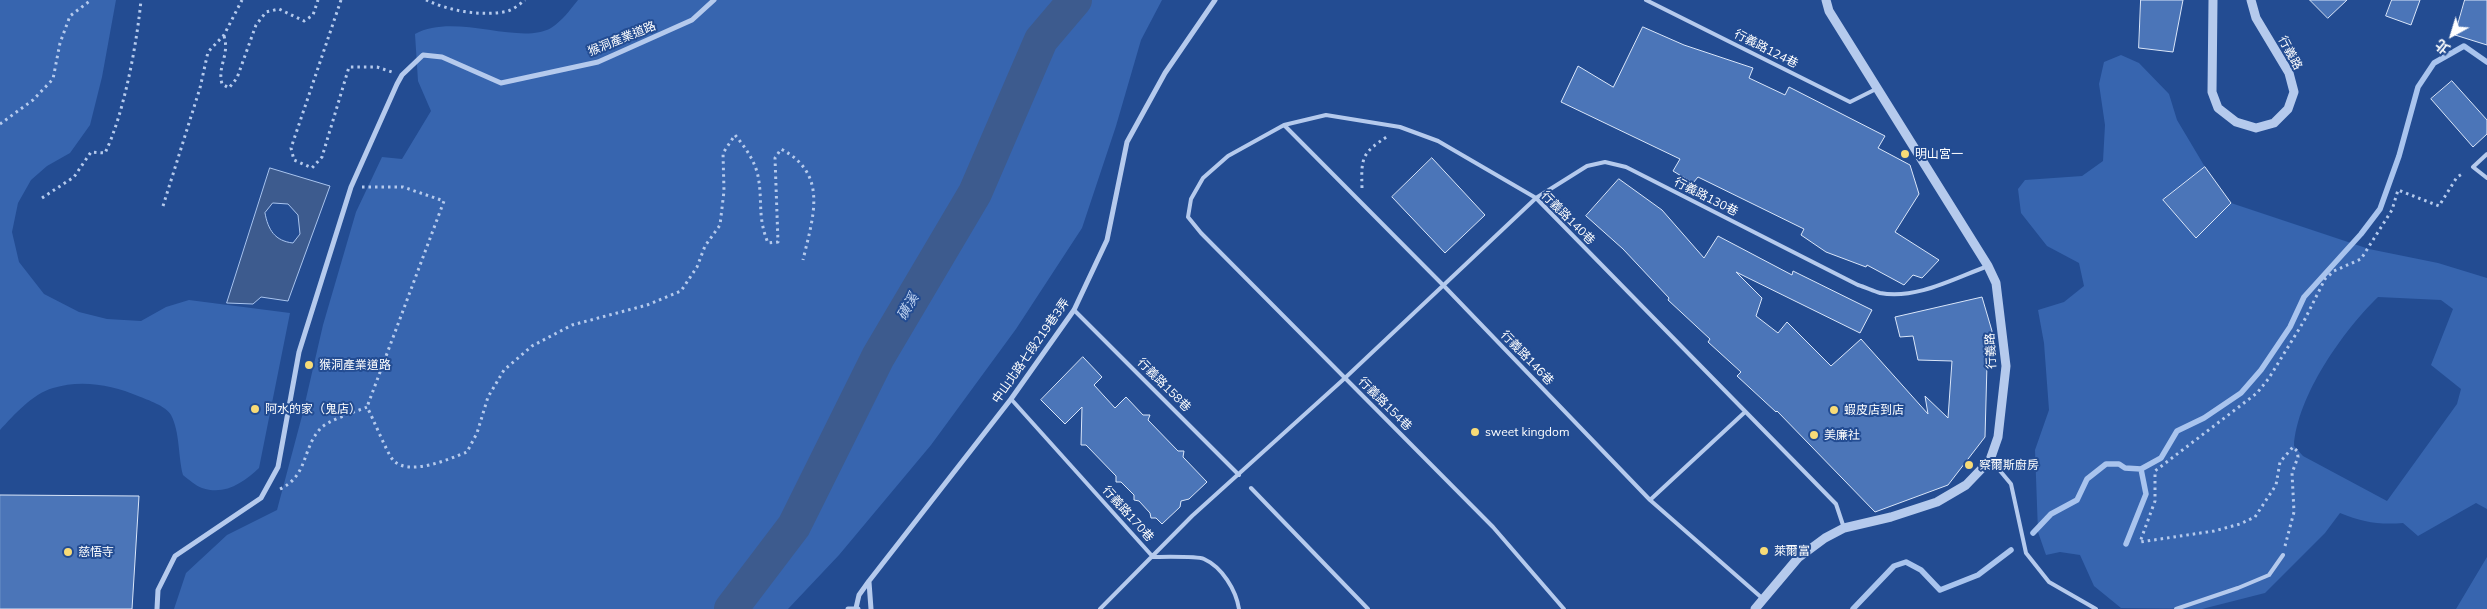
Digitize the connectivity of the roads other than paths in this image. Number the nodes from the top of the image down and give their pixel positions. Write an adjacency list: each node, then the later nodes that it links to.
1 (714, 0): 28 (street, 猴洞產業道路)
2 (1215, 0): 15 (street, 中山北路七段219巷3弄)
3 (1646, 0): 7 (lane, 行義路124巷)
4 (1826, 0): 7 (street, 行義路)
5 (2213, 0): 6 (street, 行義路)
6 (2251, 0)
7 (1878, 88): 13 (street, 行義路)
8 (1284, 125): 11 (lane, 行義路140巷); 12 (lane, 行義路140巷); 14 (lane, 行義路146巷)
9 (2487, 154): 10 (lane)
10 (2487, 178)
11 (1536, 198): 13 (lane, 行義路130巷); 14 (lane, 行義路130巷); 18 (lane, 行義路140巷)
12 (1188, 217): 16 (lane, 行義路154巷)
13 (1988, 266): 19 (street, 行義路)
14 (1444, 286): 16 (lane, 行義路130巷); 22 (lane, 行義路146巷)
15 (1074, 310): 17 (street, 中山北路七段219巷3弄); 20 (lane, 行義路158巷)
16 (1345, 378): 20 (lane, 行義路130巷); 35 (lane, 行義路154巷)
17 (1011, 399): 25 (lane, 行義路170巷); 26 (street, 中山北路七段219巷3弄)
18 (1745, 412): 22 (lane); 23 (lane, 行義路140巷)
19 (1990, 460): 23 (street, 行義路); 37 (lane)
20 (1239, 475): 25 (lane, 行義路130巷)
21 (1251, 488): 34 (lane)
22 (1650, 500): 27 (lane, 行義路146巷)
23 (1844, 528): 27 (street, 行義路)
24 (2283, 555): 38 (lane)
25 (1153, 557): 32 (lane, 行義路130巷); 33 (lane, 行義路170巷)
26 (869, 581): 30 (street, 中山北路七段219巷3弄); 31 (street)
27 (1762, 598): 36 (street, 行義路)
28 (157, 609)
29 (848, 609): 30 (street)
30 (857, 609)
31 (871, 609)
32 (1100, 609)
33 (1239, 609)
34 (1368, 609)
35 (1564, 609)
36 (1754, 609)
37 (2096, 609)
38 (2176, 609)

